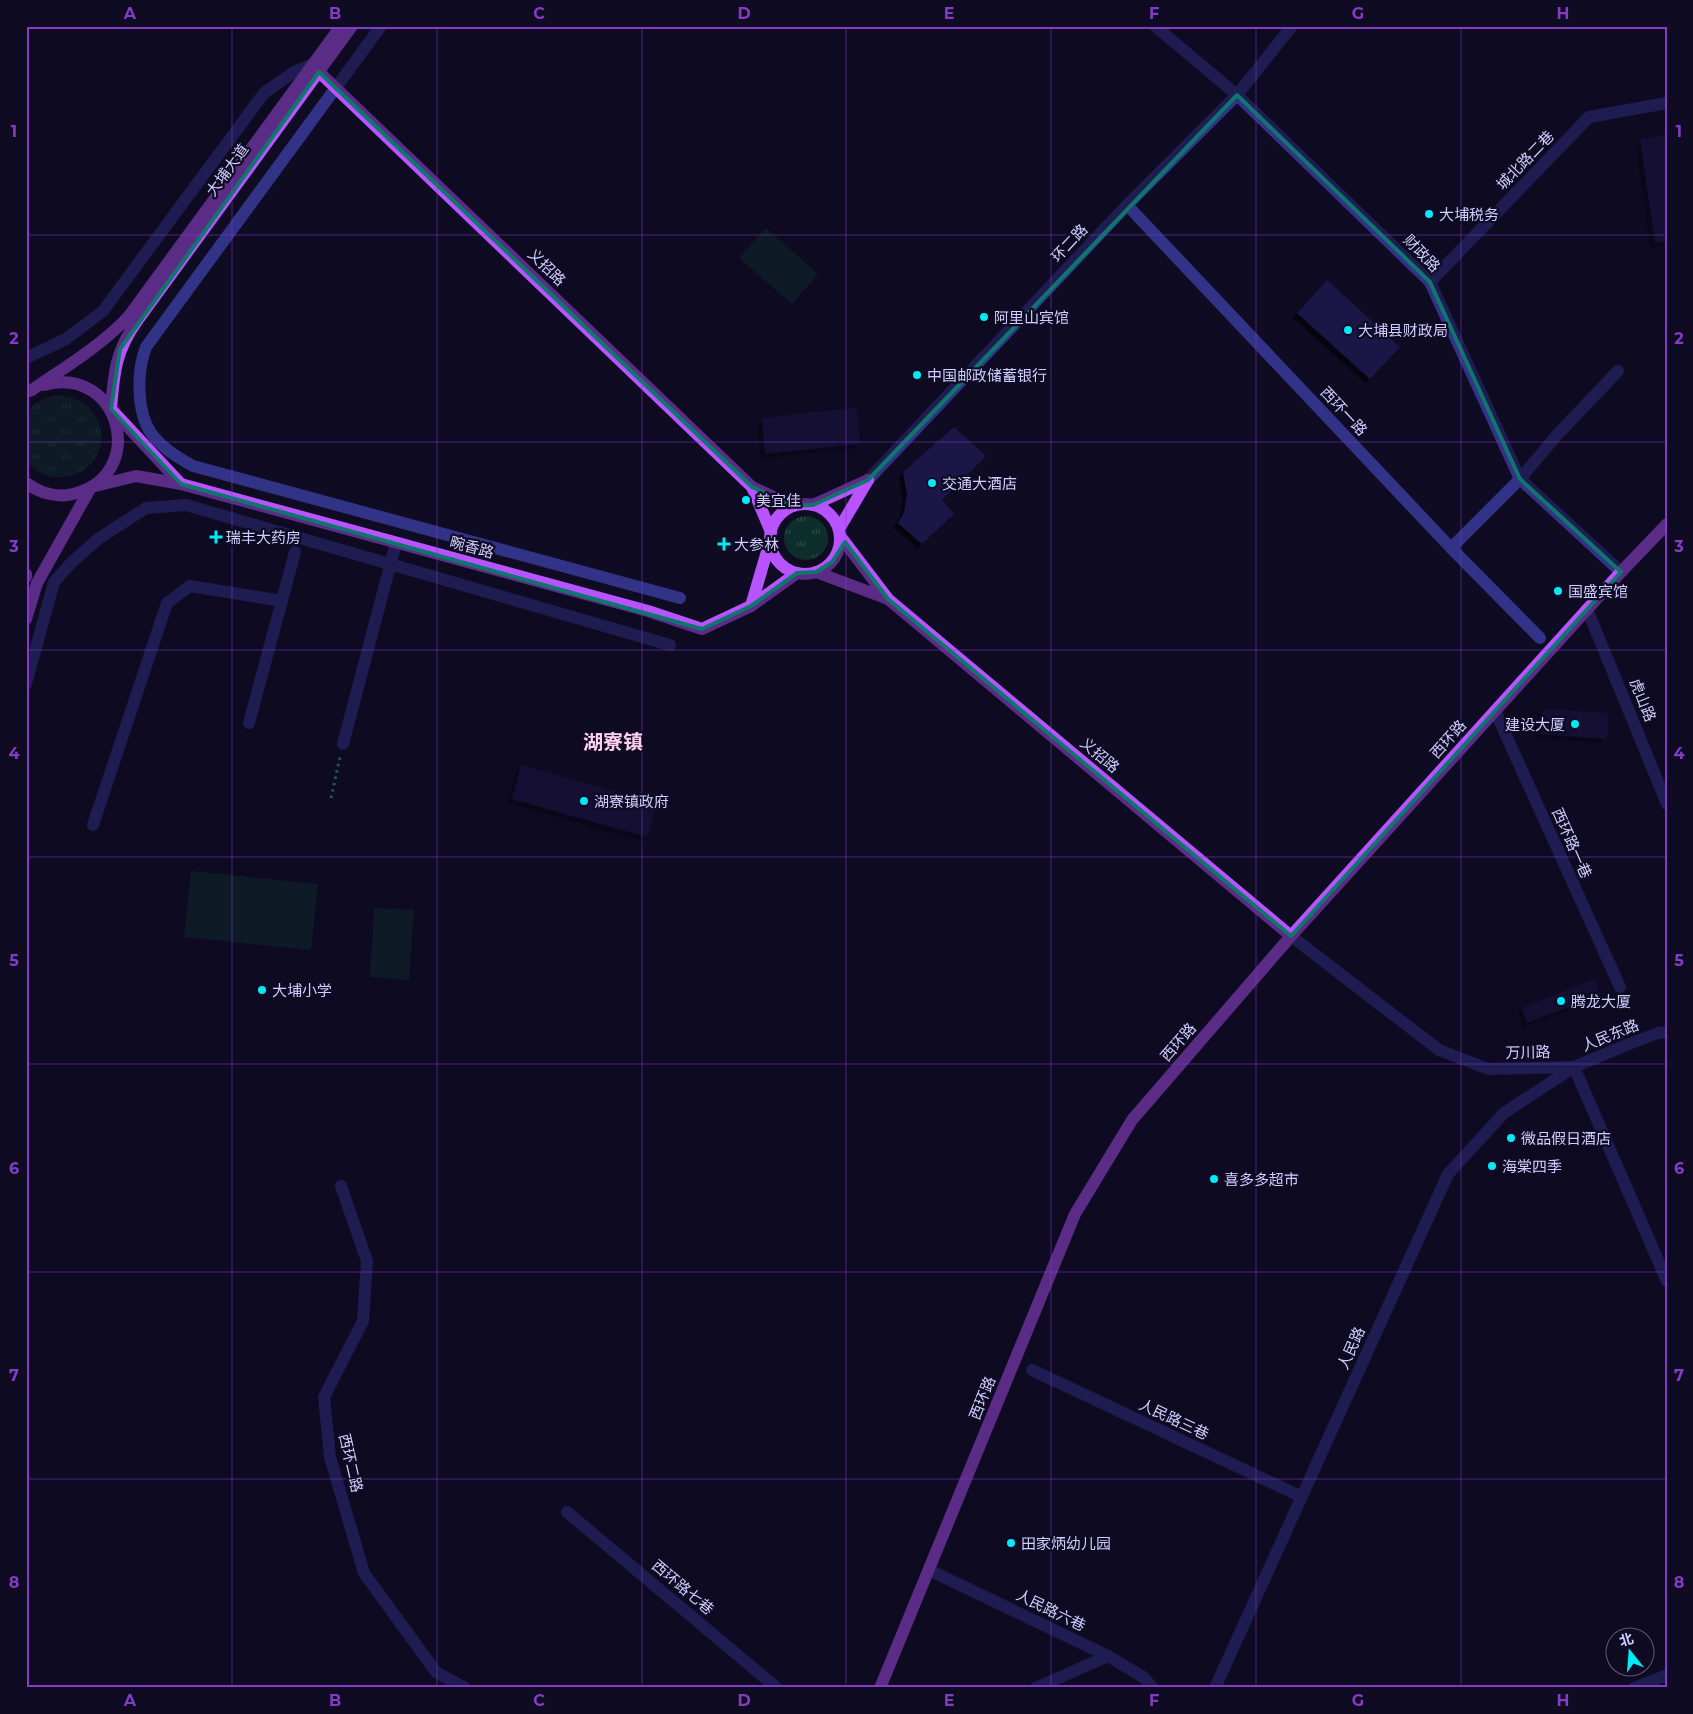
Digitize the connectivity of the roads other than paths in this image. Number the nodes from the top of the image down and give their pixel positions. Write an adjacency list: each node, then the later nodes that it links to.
1 (341, 26): 6 (main road, 大埔大道)
2 (352, 26): 6 (main road, 大埔大道)
3 (381, 26): 7 (street)
4 (1155, 26): 8 (street, 财政路)
5 (1292, 26): 8 (street, 环二路)
6 (316, 68): 7 (main road, 义招路); 12 (main road, 大埔大道); 13 (street)
7 (336, 88): 22 (main road, 义招路); 36 (street)
8 (1237, 95): 10 (street, 环二路); 11 (street, 财政路)
9 (1667, 103): 11 (street, 城北路二巷)
10 (1127, 205): 18 (street, 环二路); 29 (street, 西环一路)
11 (1430, 282): 17 (street, 财政路)
12 (122, 331): 15 (main road); 16 (main road)
13 (26, 358)
14 (1618, 372): 17 (street)
15 (28, 392): 16 (main road)
16 (111, 409): 20 (main road); 21 (main road)
17 (1520, 479): 29 (street); 33 (street, 财政路)
18 (868, 480): 23 (main road); 26 (main road)
19 (26, 483): 21 (main road, 畹香路)
20 (182, 484): 21 (main road, 畹香路); 28 (main road, 畹香路)
21 (91, 487): 35 (main road)
22 (752, 487): 24 (main road); 27 (main road)
23 (813, 505): 24 (main road); 26 (main road)
24 (793, 506): 27 (main road)
25 (1667, 524): 33 (main road, 西环路)
26 (840, 532): 32 (main road); 37 (main road)
27 (771, 536): 34 (main road); 39 (main road)
28 (396, 543): 31 (street); 39 (main road, 畹香路)
29 (1451, 548): 42 (street, 西环一路)
30 (295, 552): 38 (street)
31 (390, 564): 43 (street); 44 (street); 47 (street)
32 (816, 572): 34 (main road); 37 (main road)
33 (1621, 572): 40 (main road, 西环路)
34 (797, 573): 39 (main road, 畹香路)
35 (29, 577): 41 (main road)
36 (680, 598)
37 (888, 599): 50 (main road, 义招路)
38 (282, 601): 46 (street); 49 (street)
39 (751, 606)
40 (1588, 609): 45 (main road, 西环路); 48 (street, 虎山路)
41 (26, 619)
42 (1540, 638)
43 (670, 645)
44 (26, 684)
45 (1495, 712): 50 (main road, 西环路); 51 (street, 西环路一巷)
46 (249, 723)
47 (342, 744)
48 (1667, 804)
49 (93, 825)
50 (1291, 936): 53 (street, 万川路); 59 (main road, 西环路)
51 (1620, 987)
52 (1664, 1030): 53 (street, 人民东路)
53 (1574, 1067): 55 (street); 57 (street, 人民路)
54 (341, 1186): 62 (street, 西环二路)
55 (1667, 1281)
56 (1032, 1370): 57 (street, 人民路三巷)
57 (1302, 1497): 67 (street, 人民路)
58 (567, 1512): 63 (street, 西环路七巷)
59 (929, 1570): 60 (street, 人民路六巷); 64 (main road, 西环路)
60 (1108, 1656): 65 (street); 66 (street, 人民路六巷)
61 (1667, 1675): 68 (street)
62 (465, 1688)
63 (777, 1688)
64 (880, 1688)
65 (1036, 1688)
66 (1154, 1688)
67 (1215, 1688)
68 (1634, 1688)

